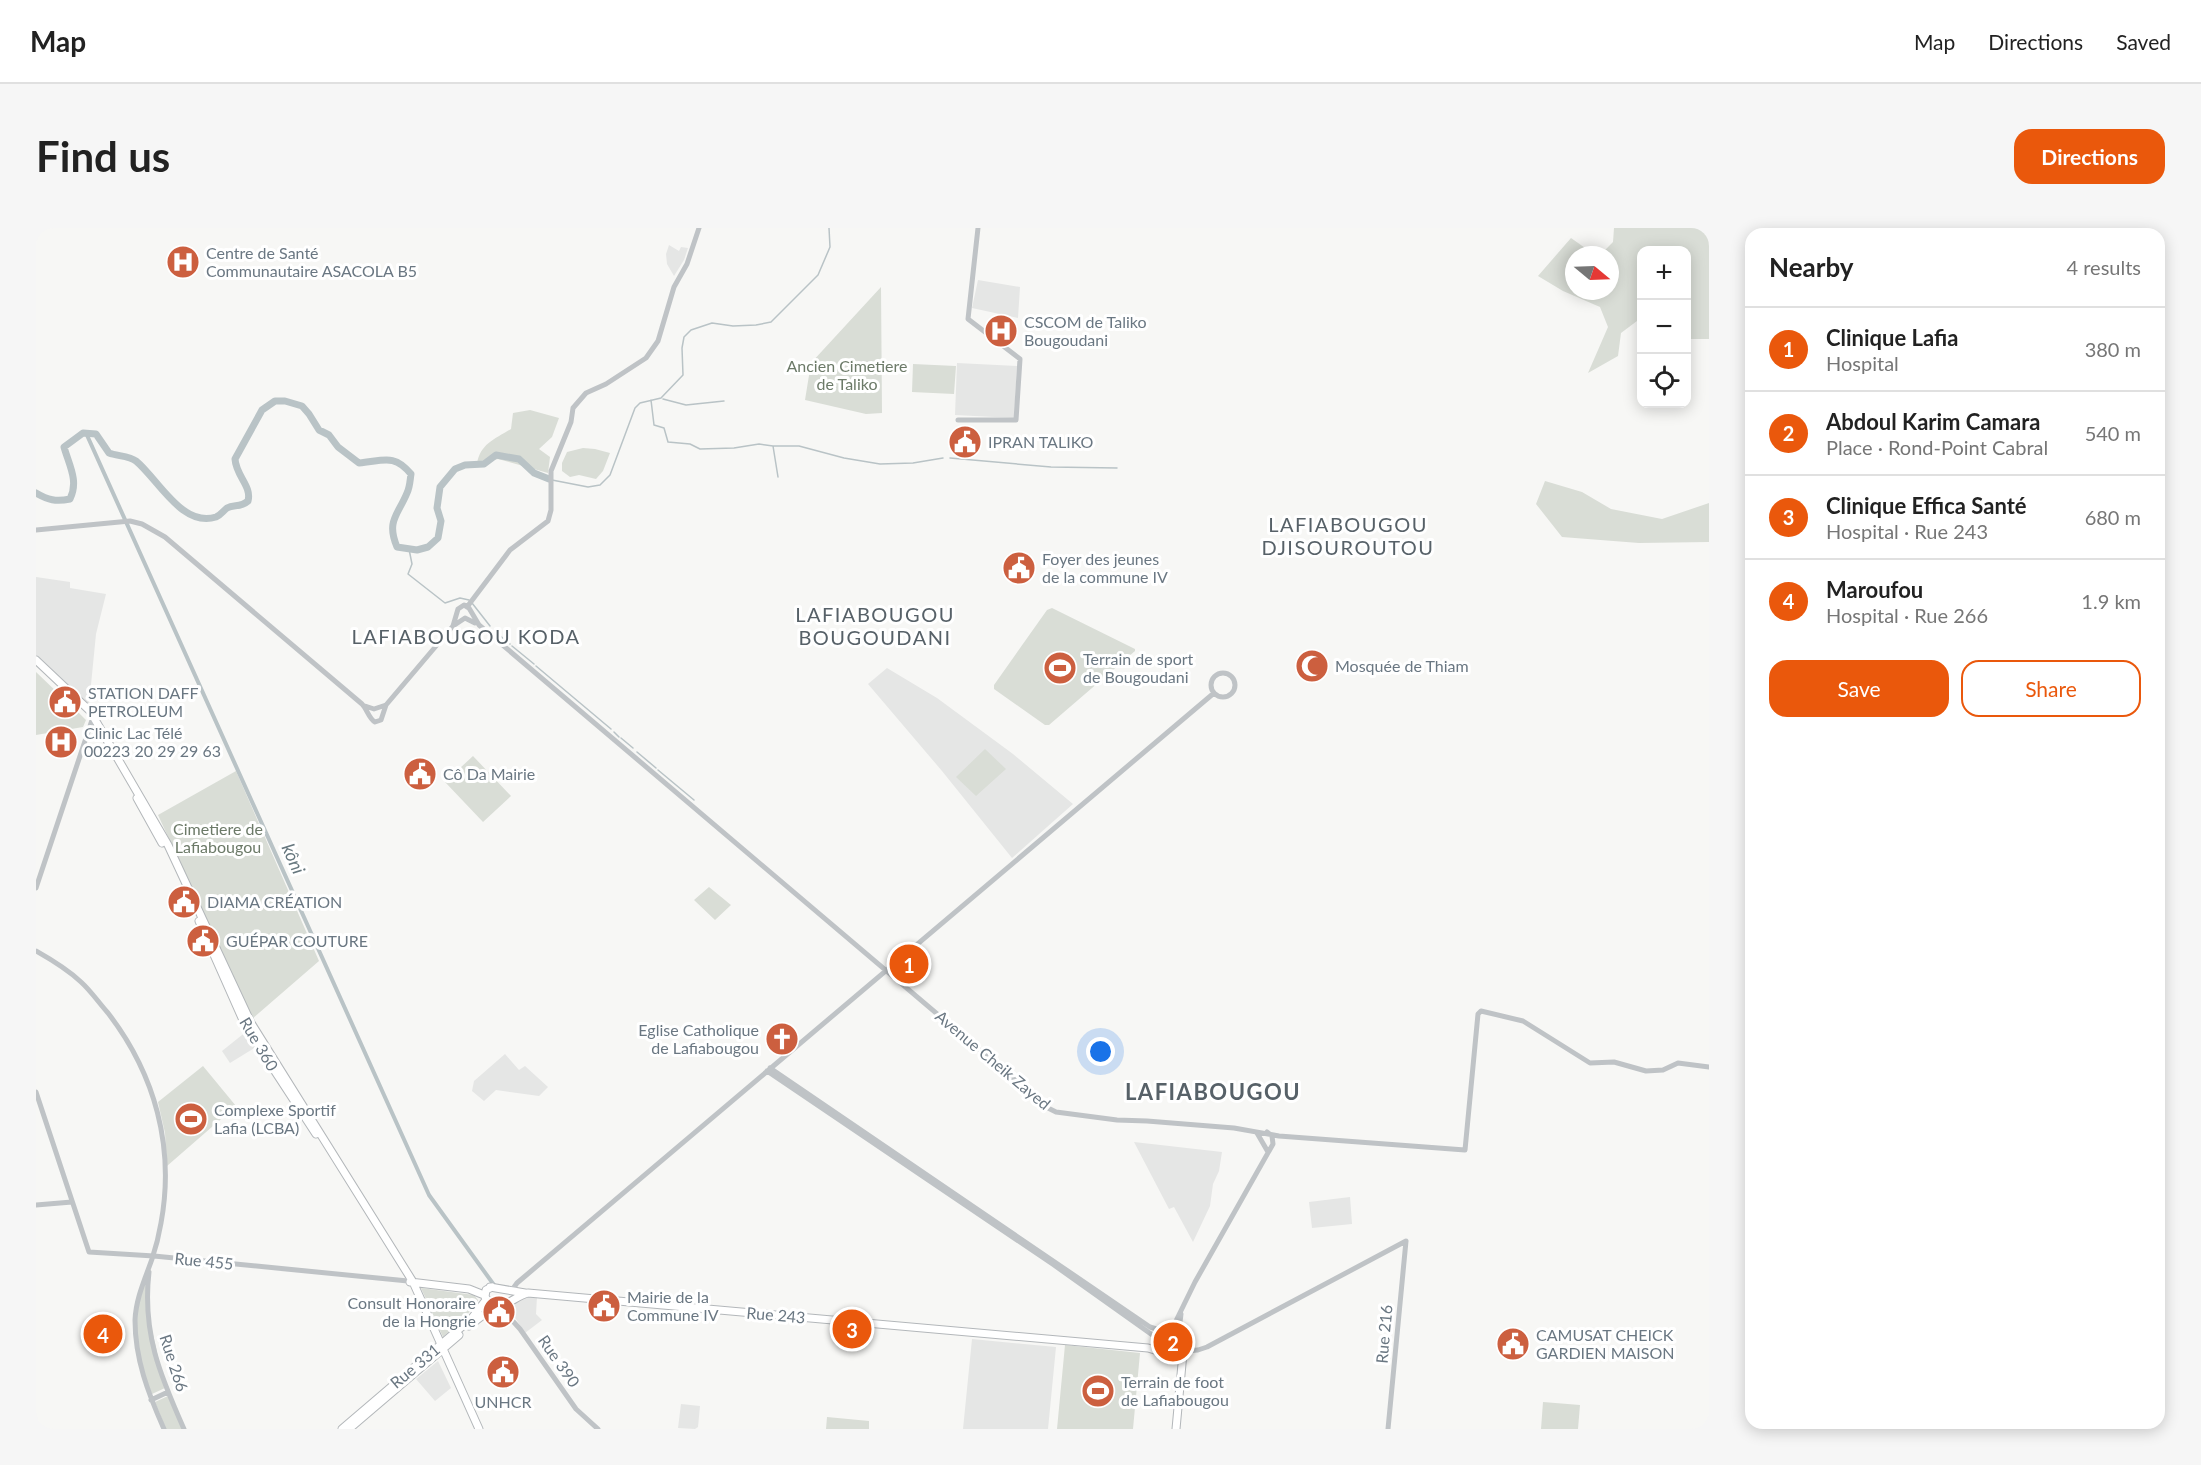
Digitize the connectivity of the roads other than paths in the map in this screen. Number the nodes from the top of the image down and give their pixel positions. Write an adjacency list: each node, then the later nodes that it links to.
1 (699, 228): 5 (street)
2 (978, 228): 3 (street)
3 (958, 420)
4 (36, 530): 14 (street)
5 (468, 609): 6 (street); 7 (street); 8 (street)
6 (457, 613): 7 (street); 9 (street)
7 (465, 618): 8 (street); 9 (street)
8 (479, 625): 19 (street, Avenue Cheik Zayed)
9 (453, 626): 13 (street)
10 (36, 660): 16 (main road, Rue 360)
11 (36, 665): 16 (main road, Rue 360)
12 (1214, 693): 12 (street); 19 (street)
13 (386, 705): 14 (street); 15 (street)
14 (374, 711): 15 (street); 15 (street)
15 (382, 718)
16 (93, 719): 17 (street); 31 (main road, Rue 360)
17 (36, 888)
18 (36, 951): 29 (street, Rue 266)
19 (885, 970): 21 (street); 24 (street, Avenue Cheik Zayed)
20 (1709, 1067): 25 (street)
21 (769, 1069): 34 (street); 40 (street); 42 (street)
22 (36, 1092): 27 (street, Rue 455)
23 (1267, 1132): 24 (street, Avenue Cheik Zayed); 25 (street); 26 (street); 26 (street)
24 (1257, 1133): 26 (street)
25 (1279, 1136): 26 (street)
26 (1268, 1144): 36 (street)
27 (72, 1202): 28 (street); 29 (street, Rue 455)
28 (36, 1205)
29 (154, 1256): 30 (street, Rue 266); 31 (street, Rue 455)
30 (149, 1267): 49 (street, Rue 266); 50 (street, Rue 266)
31 (410, 1282): 33 (main road, Rue 455); 43 (main road, Rue 360)
32 (492, 1287): 33 (main road, Rue 243); 34 (main road, Rue 243); 35 (main road, Rue 331)
33 (469, 1289): 35 (main road, Rue 455)
34 (512, 1292): 37 (main road); 38 (street); 44 (main road, Rue 243)
35 (485, 1297): 37 (main road, Rue 455); 43 (main road, Rue 331)
36 (1187, 1298): 39 (street); 41 (street)
37 (498, 1306): 38 (street, Rue 390); 43 (main road, Rue 331)
38 (513, 1320): 56 (street, Rue 390)
39 (1173, 1327): 40 (main road); 41 (main road)
40 (1163, 1331): 42 (main road)
41 (1183, 1332): 45 (main road)
42 (1158, 1340): 44 (main road); 46 (main road)
43 (441, 1348): 53 (main road, Rue 331); 54 (main road, Rue 331); 55 (main road, Rue 360)
44 (1148, 1348): 46 (main road, Rue 243)
45 (1187, 1349): 47 (main road); 48 (main road); 58 (street, Rue 216)
46 (1161, 1352): 47 (main road)
47 (1172, 1357): 48 (main road)
48 (1180, 1378): 57 (main road)
49 (168, 1392): 50 (street); 52 (street, Rue 266)
50 (151, 1400): 51 (street, Rue 266)
51 (164, 1429)
52 (184, 1429)
53 (342, 1429)
54 (349, 1429)
55 (477, 1429)
56 (598, 1429)
57 (1176, 1429)
58 (1388, 1429)

